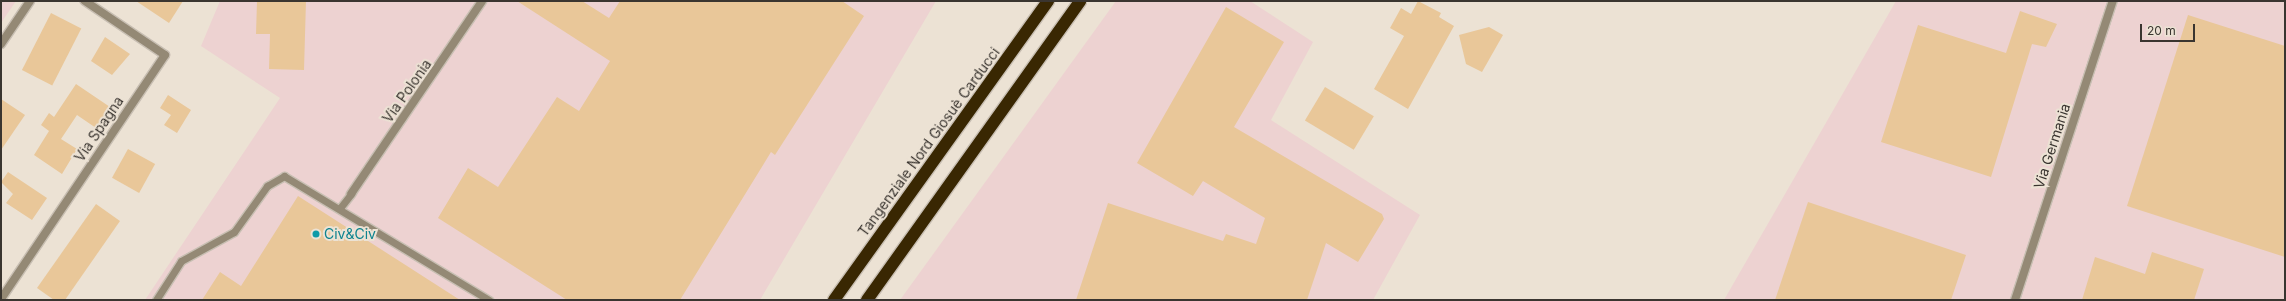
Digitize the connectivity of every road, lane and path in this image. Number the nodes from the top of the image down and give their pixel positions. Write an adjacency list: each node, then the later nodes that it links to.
1 (30, 1): 7 (street)
2 (85, 1): 10 (street, Via Spagna)
3 (482, 1): 8 (street, Via Polonia)
4 (1048, 1): 13 (highway, Tangenziale Nord Giosuè Carducci)
5 (1080, 1): 14 (highway)
6 (2113, 1): 15 (street, Via Germania)
7 (1, 44)
8 (351, 194): 9 (lane)
9 (340, 208): 11 (lane); 12 (lane)
10 (1, 299)
11 (156, 300)
12 (489, 300)
13 (834, 300)
14 (867, 300)
15 (2015, 300)

